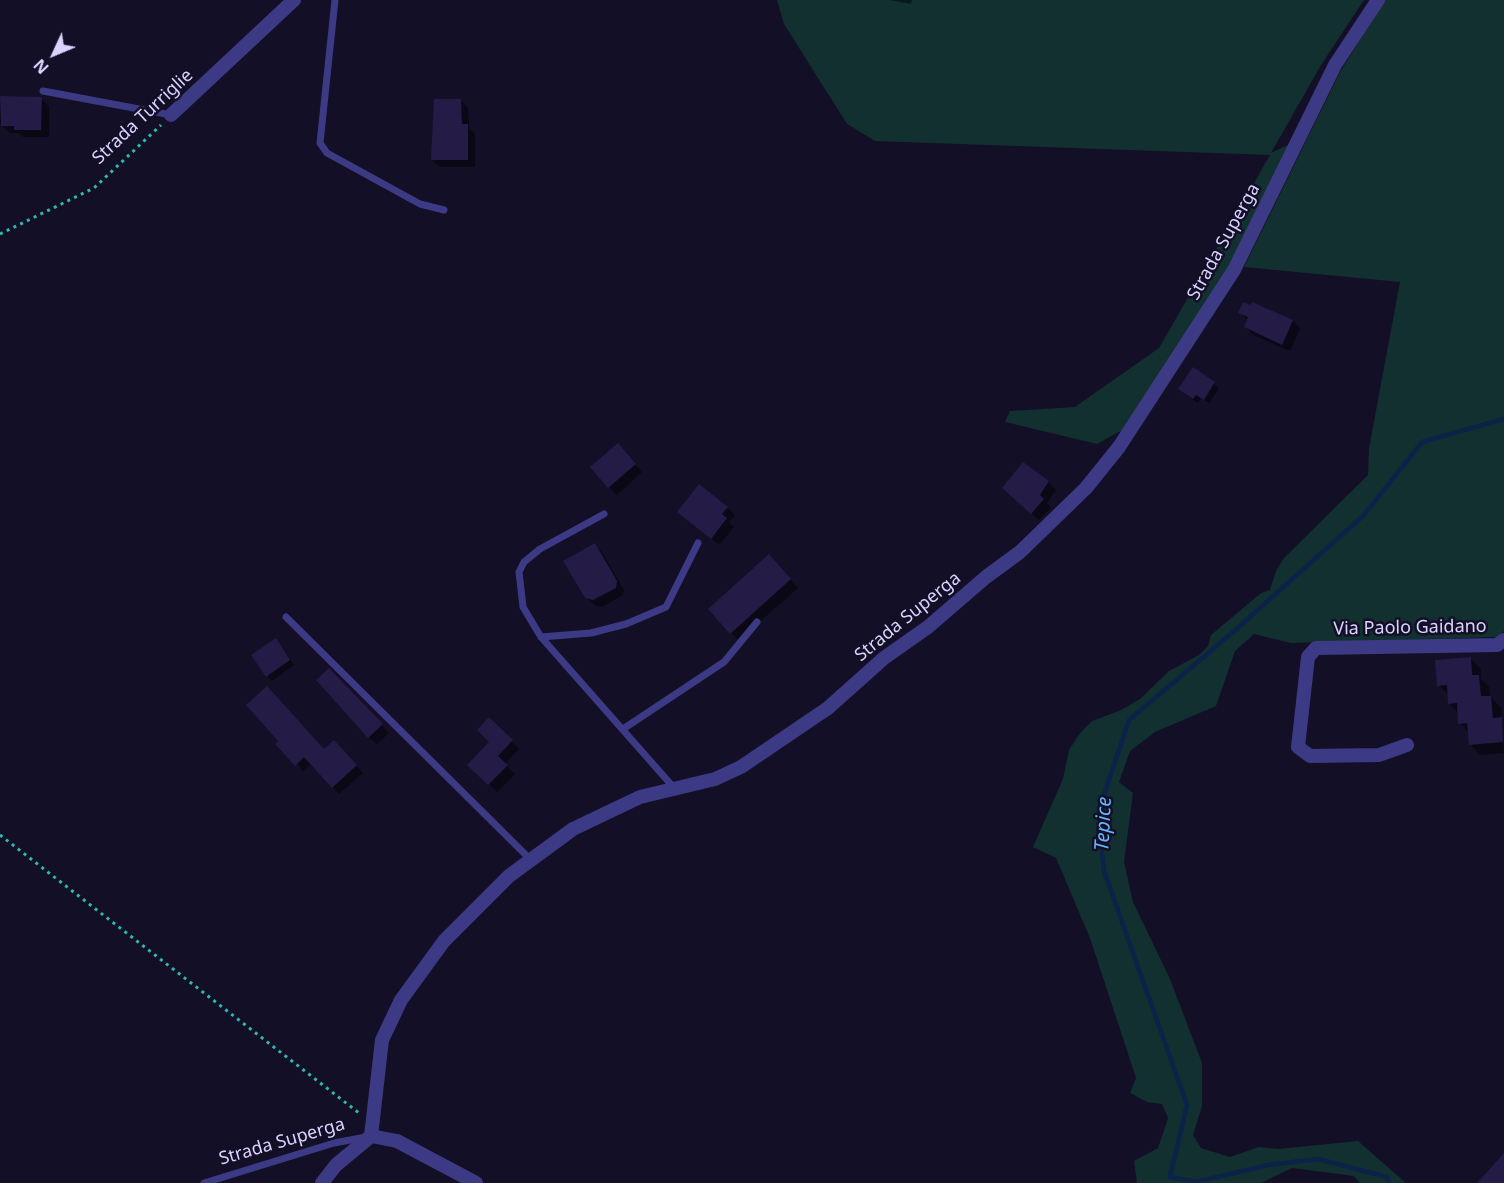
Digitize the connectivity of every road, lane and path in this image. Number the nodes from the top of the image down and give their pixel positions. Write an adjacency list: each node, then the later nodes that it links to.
1 (294, 0): 5 (street, Strada Turriglie)
2 (335, 0): 6 (lane)
3 (1378, 0): 16 (street, Strada Superga)
4 (43, 91): 5 (lane)
5 (171, 115): 7 (path, Strada Turriglie)
6 (444, 210)
7 (0, 234)
8 (604, 514): 12 (lane)
9 (698, 543): 12 (lane)
10 (286, 617): 18 (lane)
11 (757, 622): 14 (lane)
12 (541, 637): 14 (lane)
13 (1504, 640): 15 (street, Via Paolo Gaidano)
14 (623, 729): 16 (lane)
15 (1407, 745)
16 (675, 789): 18 (street, Strada Superga)
17 (0, 835): 19 (path)
18 (531, 860): 19 (street, Strada Superga)
19 (372, 1130): 20 (lane, Strada Superga); 21 (street, Strada Superga); 22 (street)
20 (204, 1183)
21 (322, 1183)
22 (476, 1183)

